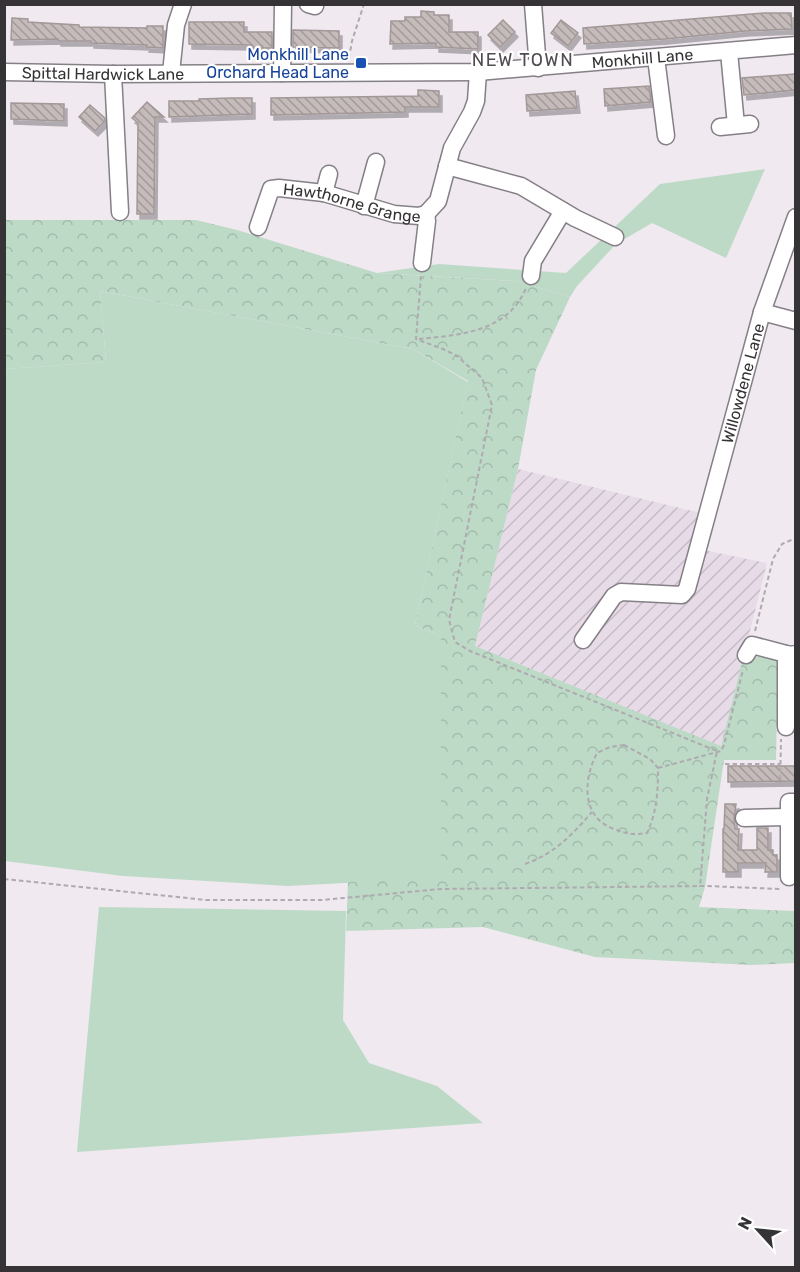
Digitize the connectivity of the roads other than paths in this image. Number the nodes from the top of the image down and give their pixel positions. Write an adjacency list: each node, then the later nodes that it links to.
1 (183, 4): 11 (street)
2 (283, 4): 12 (street)
3 (533, 4): 7 (street)
4 (795, 45): 5 (street, Monkhill Lane)
5 (729, 52): 6 (street, Monkhill Lane); 14 (street)
6 (656, 58): 7 (street, Monkhill Lane); 15 (street)
7 (538, 68): 10 (street, Monkhill Lane)
8 (4, 72): 13 (street, Spittal Hardwick Lane)
9 (347, 72): 10 (street, Monkhill Lane); 12 (street, Spittal Hardwick Lane)
10 (478, 72): 17 (street, Hawthorne Grange)
11 (171, 73): 12 (street, Spittal Hardwick Lane); 13 (street, Spittal Hardwick Lane)
12 (282, 73)
13 (113, 74): 21 (street)
14 (735, 125)
15 (666, 136)
16 (376, 162): 20 (street)
17 (447, 166): 22 (street, Hawthorne Grange); 23 (street)
18 (329, 174): 19 (street)
19 (324, 193): 20 (street, Hawthorne Grange); 25 (street, Hawthorne Grange)
20 (364, 206): 22 (street, Hawthorne Grange)
21 (120, 212)
22 (426, 213): 27 (street)
23 (569, 215): 26 (street); 28 (street)
24 (795, 218): 29 (street, Willowdene Lane)
25 (258, 227)
26 (615, 237)
27 (422, 263)
28 (531, 276)
29 (762, 312): 30 (street); 31 (street, Willowdene Lane)
30 (795, 321)
31 (583, 640)
32 (749, 650): 33 (street)
33 (791, 654): 34 (street)
34 (786, 727)
35 (791, 807): 36 (street); 37 (street)
36 (744, 816)
37 (792, 852): 38 (street)
38 (787, 883)

